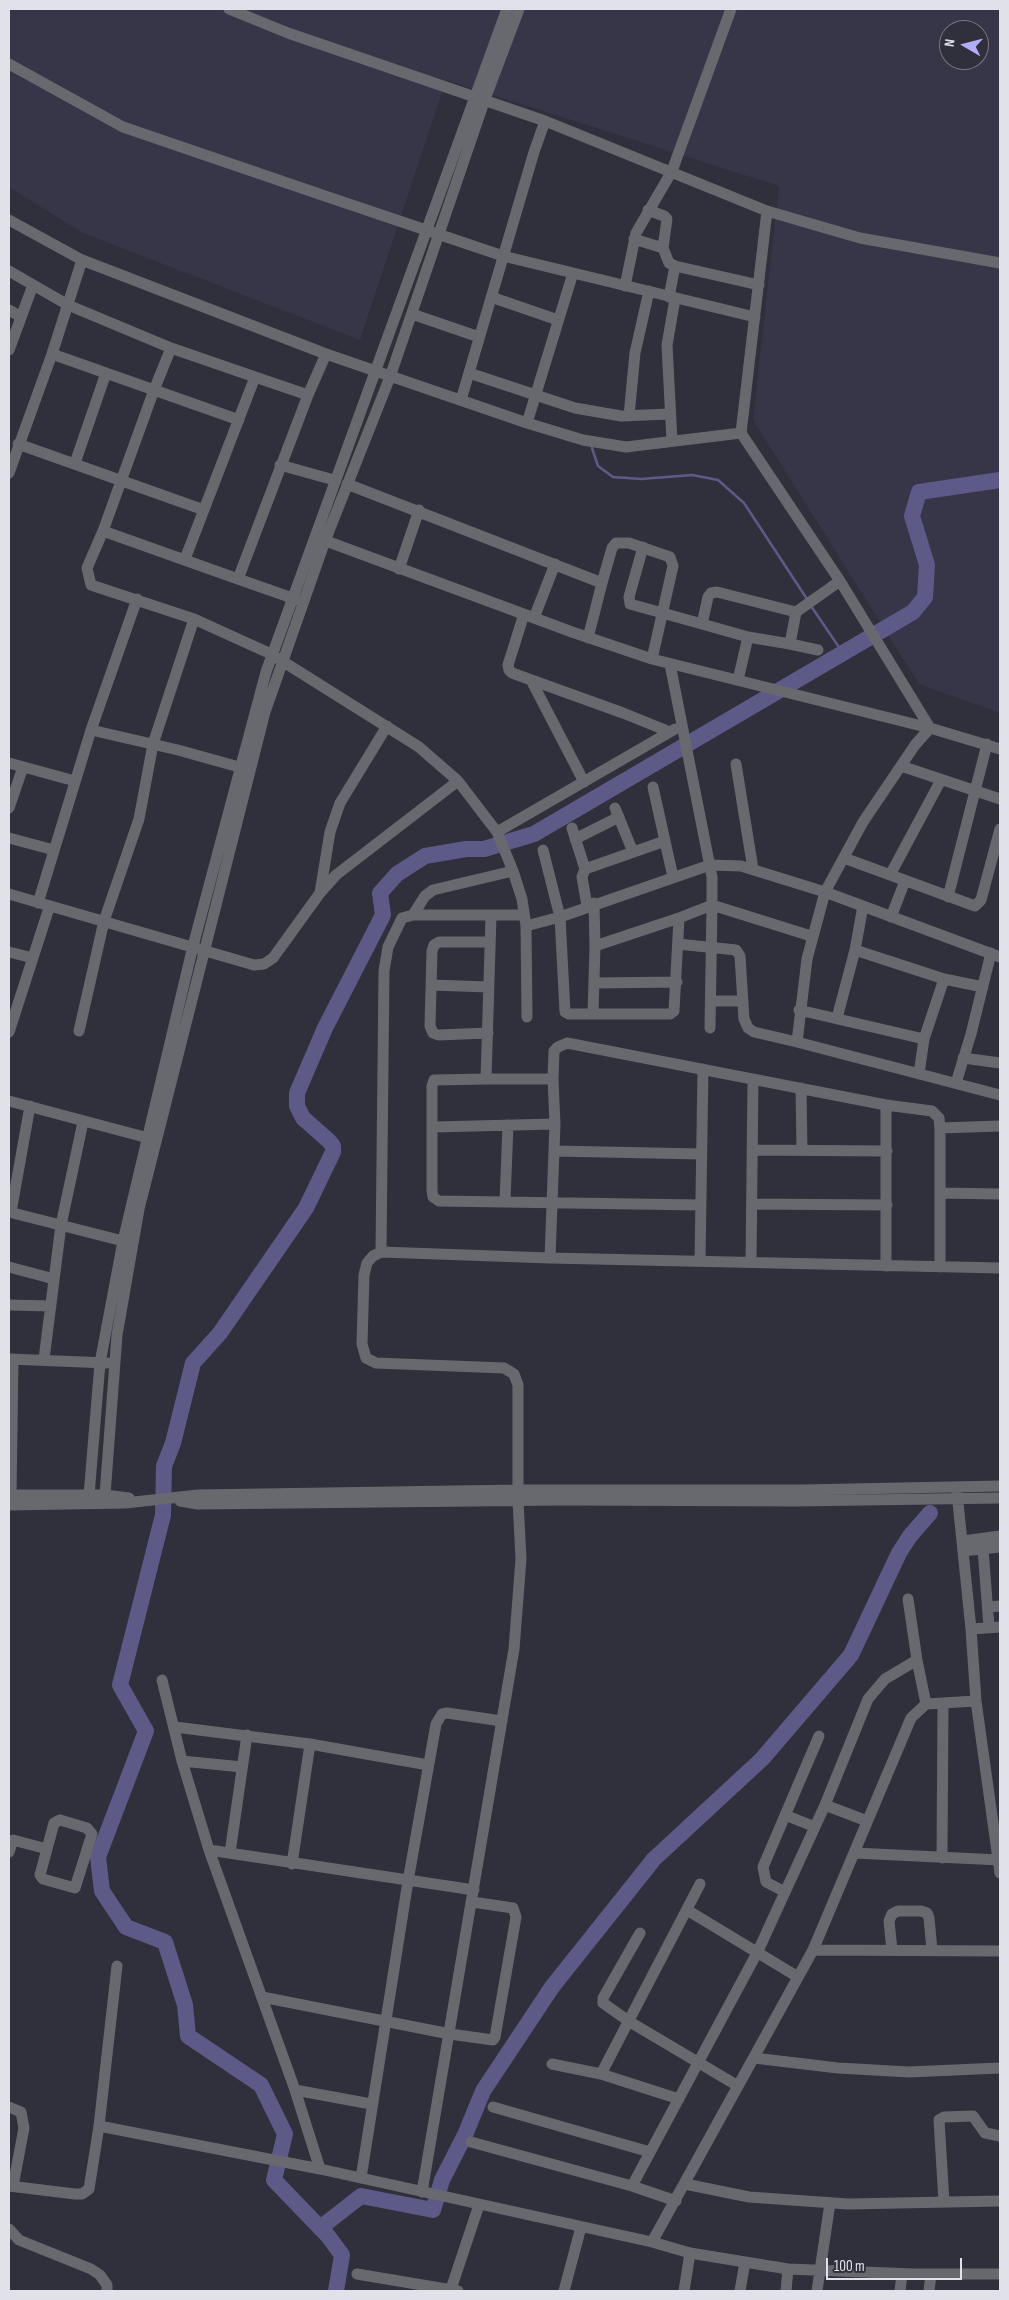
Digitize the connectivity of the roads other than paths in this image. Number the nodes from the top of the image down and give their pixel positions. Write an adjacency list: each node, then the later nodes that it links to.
1 (229, 9): 6 (street)
2 (507, 9): 6 (street)
3 (519, 9): 6 (street)
4 (731, 9): 8 (street)
5 (9, 64): 12 (street)
6 (480, 98): 7 (street); 12 (street); 13 (street)
7 (545, 121): 8 (street); 16 (street)
8 (672, 170): 9 (street); 10 (street)
9 (648, 210): 14 (street); 15 (street)
10 (767, 211): 18 (street); 22 (street)
11 (9, 220): 17 (street)
12 (427, 229): 13 (street); 39 (street)
13 (440, 233): 16 (street); 30 (street)
14 (634, 239): 15 (street); 24 (street)
15 (663, 248): 19 (street)
16 (503, 256): 21 (street); 26 (street)
17 (82, 260): 28 (street); 38 (street)
18 (1000, 263)
19 (675, 266): 22 (street); 27 (street)
20 (9, 271): 23 (street)
21 (573, 273): 24 (street); 33 (street)
22 (759, 285): 31 (street)
23 (33, 286): 28 (street); 32 (street)
24 (625, 286): 25 (street)
25 (649, 291): 27 (street); 49 (street)
26 (491, 297): 33 (street); 34 (street)
27 (672, 298): 31 (street); 48 (street)
28 (68, 306): 35 (street); 37 (street)
29 (9, 310): 32 (street)
30 (412, 314): 34 (street); 43 (street)
31 (755, 317): 52 (street)
32 (21, 318): 36 (street)
33 (558, 320): 46 (street)
34 (479, 337): 41 (street)
35 (171, 348): 42 (street); 44 (street)
36 (9, 350)
37 (52, 354): 40 (street); 54 (street)
38 (326, 354): 39 (street); 45 (street)
39 (375, 371): 43 (street); 59 (street)
40 (106, 373): 44 (street); 55 (street)
41 (469, 373): 46 (street); 47 (street)
42 (255, 377): 45 (street); 50 (street)
43 (390, 377): 47 (street); 60 (street)
44 (154, 390): 50 (street); 58 (street)
45 (308, 395): 56 (street)
46 (536, 396): 49 (street); 51 (street)
47 (461, 400): 51 (street)
48 (670, 414): 49 (street); 53 (street)
49 (629, 416)
50 (239, 420): 61 (street)
51 (527, 423): 53 (street)
52 (741, 433): 53 (street); 70 (street)
53 (672, 441)
54 (18, 444): 55 (street); 57 (street)
55 (75, 463): 58 (street)
56 (280, 465): 59 (street); 69 (street)
57 (10, 468)
58 (121, 479): 61 (street); 63 (street)
59 (334, 480): 64 (street)
60 (347, 484): 62 (street); 64 (street)
61 (204, 510): 66 (street)
62 (419, 510): 67 (street); 68 (street)
63 (103, 531): 66 (street); 73 (street)
64 (319, 539): 68 (street); 72 (street); 74 (street)
65 (643, 547): 71 (street); 76 (street); 76 (street)
66 (185, 560): 69 (street)
67 (555, 564): 71 (street); 77 (street)
68 (399, 569): 77 (street)
69 (238, 579): 72 (street)
70 (840, 581): 75 (street); 91 (street)
71 (602, 583): 81 (street)
72 (291, 597): 74 (street); 84 (street)
73 (137, 599): 78 (street); 92 (street)
74 (302, 602): 86 (street)
75 (799, 610): 79 (street); 82 (street)
76 (662, 614): 79 (street); 85 (street)
77 (529, 616): 81 (street); 88 (street)
78 (194, 619): 84 (street); 95 (street)
79 (702, 624): 80 (street)
80 (748, 637): 82 (street); 89 (street)
81 (588, 638): 85 (street)
82 (790, 644): 83 (street)
83 (818, 650)
84 (271, 654): 86 (street); 102 (street)
85 (652, 659): 87 (street)
86 (282, 660): 90 (street); 147 (street)
87 (670, 664): 89 (street); 93 (street)
88 (531, 680): 94 (street); 106 (street)
89 (738, 680): 91 (street)
90 (387, 726): 105 (street); 127 (street)
91 (930, 728): 96 (street); 100 (street)
92 (91, 730): 95 (street); 104 (street)
93 (683, 731): 94 (street); 119 (street)
94 (670, 732): 106 (street)
95 (153, 744): 102 (street); 141 (street)
96 (987, 744): 97 (street); 108 (street)
97 (1000, 749)
98 (9, 763): 101 (street)
99 (736, 764): 122 (street)
100 (901, 766): 103 (street); 118 (street)
101 (23, 767): 104 (street); 110 (street)
102 (239, 767): 147 (street)
103 (942, 780): 108 (street); 123 (street)
104 (74, 781): 115 (street)
105 (458, 781): 112 (street); 127 (street)
106 (584, 782): 112 (street)
107 (653, 787): 114 (street)
108 (975, 790): 109 (street); 129 (street)
109 (1000, 799)
110 (9, 808)
111 (1000, 829): 129 (street)
112 (499, 836): 120 (street)
113 (9, 838): 115 (street)
114 (665, 842): 117 (street); 124 (street)
115 (54, 850): 130 (street)
116 (543, 850): 137 (street)
117 (633, 852): 121 (street); 121 (street)
118 (844, 858): 123 (street); 126 (street)
119 (710, 865): 122 (street); 124 (street); 132 (street)
120 (512, 868): 135 (street); 140 (street)
121 (585, 869): 131 (street)
122 (753, 869): 126 (street)
123 (890, 875): 125 (street)
124 (672, 877): 131 (street)
125 (905, 881): 129 (street); 138 (street)
126 (825, 892): 133 (street); 142 (street)
127 (320, 893): 147 (street)
128 (9, 894): 130 (street)
129 (948, 897)
130 (38, 902): 134 (street)
131 (590, 905): 137 (street); 145 (street)
132 (712, 905): 139 (street); 142 (street); 146 (street)
133 (863, 906): 138 (street); 148 (street)
134 (49, 908): 141 (street); 151 (street)
135 (413, 915): 136 (street); 207 (street)
136 (490, 916): 140 (street); 143 (street)
137 (560, 917): 140 (street); 161 (street)
138 (891, 917): 150 (street)
139 (678, 918): 144 (street); 145 (street)
140 (525, 920): 162 (street)
141 (104, 921): 147 (street); 165 (street)
142 (812, 936): 160 (street)
143 (490, 942): 155 (street); 156 (street)
144 (678, 944): 146 (street); 153 (street)
145 (595, 946): 154 (street)
146 (712, 947): 158 (street); 159 (street)
147 (198, 948): 189 (street)
148 (854, 950): 152 (street); 163 (street)
149 (9, 952): 151 (street)
150 (996, 955): 157 (street)
151 (33, 958): 166 (street)
152 (944, 979): 157 (street); 168 (street)
153 (677, 982): 154 (street); 161 (street)
154 (594, 983): 161 (street)
155 (431, 985): 156 (street); 167 (street)
156 (489, 987): 167 (street)
157 (983, 987): 170 (street)
158 (711, 1001): 159 (street); 164 (street)
159 (743, 1001): 169 (street)
160 (799, 1010): 163 (street); 169 (street)
161 (593, 1014)
162 (527, 1017)
163 (836, 1018): 168 (street)
164 (710, 1028)
165 (79, 1031)
166 (9, 1032)
167 (488, 1033): 174 (street)
168 (924, 1039): 173 (street)
169 (797, 1042): 173 (street)
170 (964, 1058): 171 (street); 177 (street)
171 (1000, 1063)
172 (703, 1069): 175 (street); 176 (street); 194 (street)
173 (919, 1074): 177 (street)
174 (486, 1079): 176 (street); 187 (street)
175 (753, 1079): 178 (street); 190 (street)
176 (553, 1080): 184 (street)
177 (956, 1083): 179 (street)
178 (801, 1088): 181 (street); 191 (street)
179 (1000, 1095)
180 (9, 1101): 182 (street)
181 (886, 1105): 188 (street); 193 (street)
182 (30, 1106): 183 (street); 196 (street)
183 (83, 1122): 189 (street); 205 (street)
184 (555, 1124): 185 (street); 192 (street)
185 (508, 1126): 187 (street); 199 (street)
186 (1000, 1126): 188 (street)
187 (434, 1127): 199 (street)
188 (940, 1128): 197 (street)
189 (151, 1139): 206 (street); 221 (street)
190 (752, 1150): 191 (street); 201 (street)
191 (802, 1150): 193 (street)
192 (554, 1151): 194 (street); 200 (street)
193 (887, 1151): 203 (street)
194 (701, 1154): 202 (street)
195 (9, 1157): 196 (street)
196 (21, 1160): 204 (street)
197 (940, 1193): 198 (street); 213 (street)
198 (1000, 1194)
199 (505, 1201): 200 (street)
200 (552, 1202): 202 (street); 208 (street)
201 (752, 1204): 203 (street); 210 (street)
202 (700, 1205): 209 (street)
203 (887, 1205): 211 (street)
204 (10, 1212): 205 (street)
205 (61, 1225): 206 (street); 215 (street)
206 (122, 1241): 220 (street)
207 (381, 1252): 208 (street); 226 (street)
208 (550, 1258): 209 (street)
209 (700, 1261): 210 (street)
210 (751, 1262): 211 (street)
211 (886, 1266): 213 (street)
212 (9, 1267): 215 (street)
213 (940, 1267): 214 (street)
214 (1000, 1268)
215 (54, 1279): 217 (street)
216 (9, 1305): 217 (street)
217 (51, 1306): 219 (street)
218 (11, 1359): 219 (street); 227 (street)
219 (44, 1359): 220 (street)
220 (100, 1362): 221 (street); 224 (street)
221 (116, 1364): 225 (street)
222 (1000, 1486): 223 (street)
223 (957, 1494): 226 (street); 228 (street); 231 (street)
224 (89, 1495): 225 (street); 227 (street)
225 (105, 1495): 229 (street)
226 (518, 1495): 229 (street); 244 (street)
227 (10, 1498): 229 (street)
228 (1000, 1498)
229 (141, 1500)
230 (1000, 1536): 231 (street)
231 (963, 1546): 233 (street); 238 (street)
232 (1000, 1547): 233 (street)
233 (983, 1549): 236 (street)
234 (908, 1599): 239 (street)
235 (1000, 1606): 236 (street)
236 (988, 1607): 237 (street)
237 (995, 1627): 238 (street)
238 (972, 1629): 241 (street)
239 (917, 1660): 243 (street); 252 (street)
240 (162, 1680): 245 (street)
241 (976, 1701): 242 (street); 263 (street)
242 (942, 1703): 243 (street); 262 (street)
243 (926, 1704): 254 (street)
244 (502, 1721): 250 (street); 268 (street)
245 (175, 1726): 246 (street); 249 (street)
246 (247, 1735): 248 (street); 251 (street)
247 (819, 1736): 253 (street)
248 (310, 1744): 250 (street); 264 (street)
249 (182, 1761): 251 (street); 258 (street)
250 (428, 1765): 266 (street)
251 (242, 1767): 260 (street)
252 (825, 1805): 254 (street); 255 (street)
253 (785, 1815): 255 (street); 269 (street)
254 (867, 1821): 261 (street)
255 (814, 1827): 269 (street)
256 (10, 1840): 257 (street); 259 (street)
257 (47, 1849): 257 (street)
258 (210, 1850): 260 (street); 280 (street)
259 (9, 1852)
260 (230, 1853): 264 (street)
261 (854, 1853): 262 (street); 273 (street)
262 (942, 1858): 263 (street)
263 (1000, 1860): 265 (street)
264 (292, 1864): 266 (street)
265 (1000, 1873)
266 (408, 1881): 268 (street); 281 (street)
267 (700, 1884): 271 (street)
268 (474, 1890): 270 (street)
269 (785, 1892): 276 (street)
270 (472, 1902): 283 (street); 283 (street)
271 (687, 1910): 276 (street); 282 (street)
272 (640, 1933): 282 (street)
273 (813, 1950): 274 (street); 279 (street)
274 (892, 1950): 275 (street); 275 (street)
275 (932, 1950): 277 (street)
276 (758, 1951): 279 (street); 285 (street)
277 (1000, 1951)
278 (117, 1966): 295 (street)
279 (798, 1977): 284 (street)
280 (262, 1997): 281 (street); 290 (street)
281 (385, 2022): 283 (street); 292 (street)
282 (630, 2022): 285 (street); 288 (street)
283 (450, 2034): 304 (street)
284 (754, 2058): 287 (street); 289 (street)
285 (698, 2063): 289 (street); 291 (street)
286 (552, 2064): 288 (street)
287 (1000, 2068)
288 (601, 2074): 291 (street)
289 (738, 2086): 301 (street)
290 (295, 2090): 292 (street); 299 (street)
291 (678, 2099): 298 (street)
292 (371, 2104): 300 (street)
293 (9, 2107): 302 (street)
294 (493, 2107): 298 (street)
295 (99, 2126): 299 (street); 302 (street)
296 (1000, 2136): 307 (street)
297 (471, 2142): 303 (street)
298 (650, 2152): 303 (street)
299 (320, 2169): 300 (street)
300 (361, 2178): 304 (street)
301 (685, 2184): 305 (street); 308 (street)
302 (11, 2186)
303 (632, 2186): 305 (street)
304 (427, 2194): 309 (street)
305 (676, 2201): 312 (street)
306 (1000, 2201): 307 (street)
307 (944, 2202): 308 (street)
308 (830, 2203): 316 (street)
309 (479, 2205): 310 (street); 321 (street)
310 (581, 2227): 312 (street); 323 (street)
311 (9, 2229): 322 (street)
312 (652, 2242): 313 (street)
313 (690, 2253): 314 (street); 324 (street)
314 (744, 2262): 315 (street); 325 (street)
315 (788, 2269): 316 (street); 326 (street)
316 (820, 2270): 318 (street); 327 (street)
317 (357, 2274): 321 (street)
318 (902, 2274): 319 (street); 328 (street)
319 (931, 2274): 320 (street); 329 (street)
320 (1000, 2274)
321 (454, 2290)
322 (107, 2291)
323 (564, 2291)
324 (684, 2291)
325 (740, 2291)
326 (786, 2291)
327 (817, 2291)
328 (900, 2291)
329 (929, 2291)

